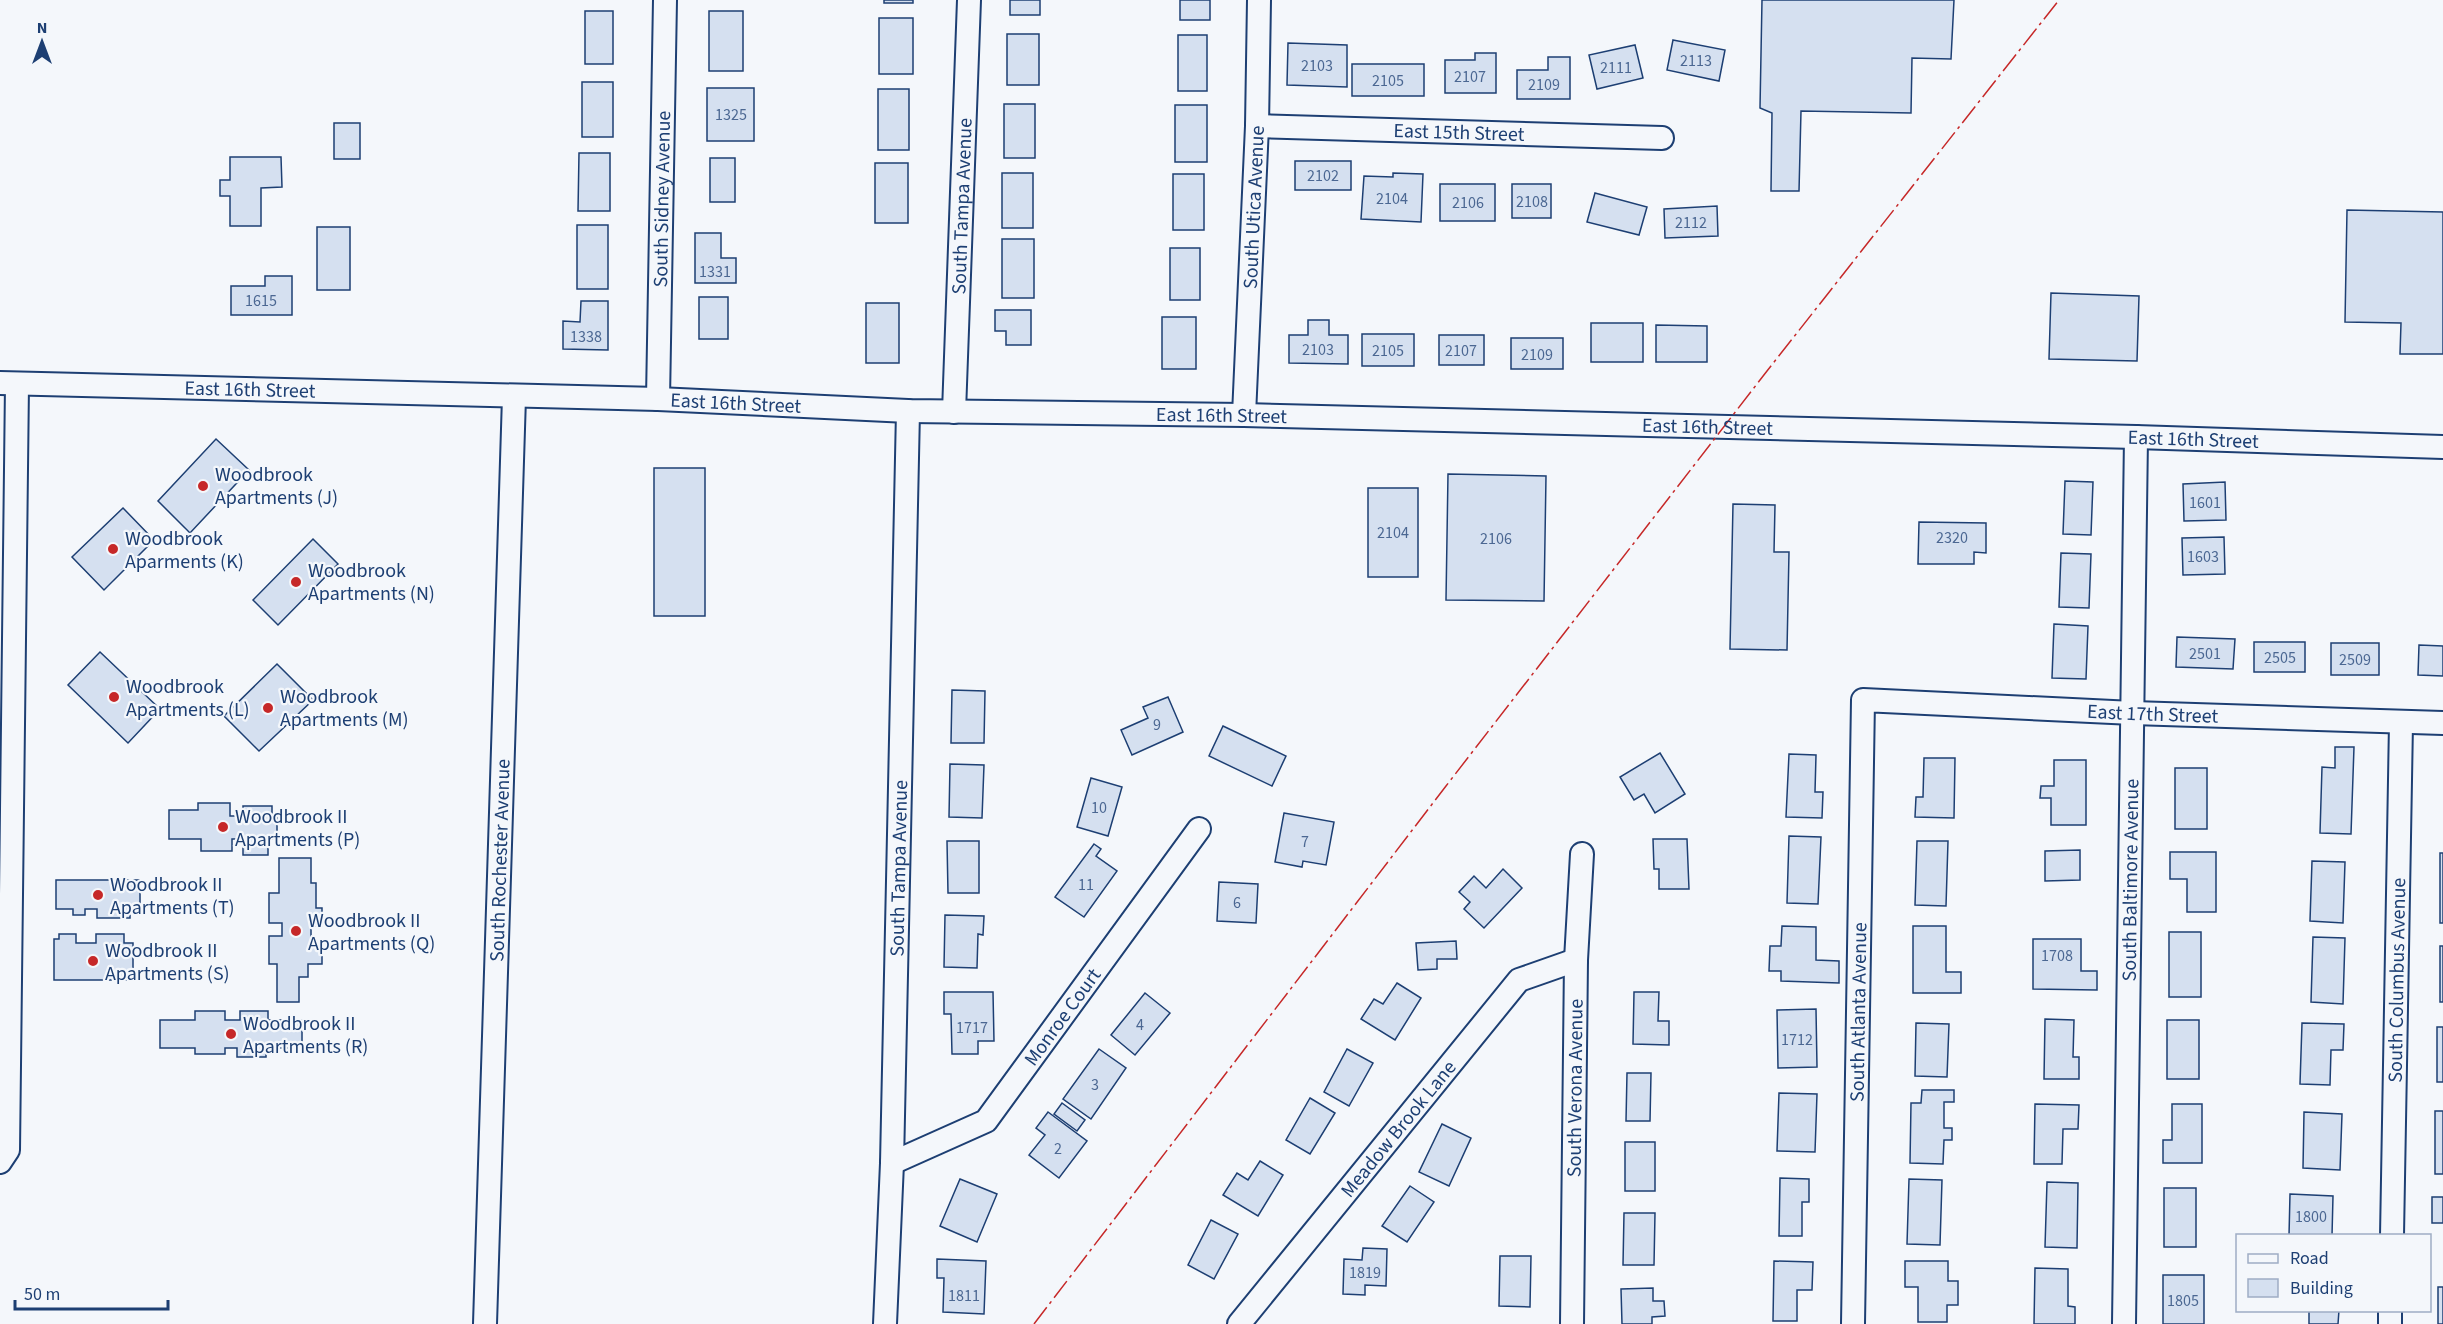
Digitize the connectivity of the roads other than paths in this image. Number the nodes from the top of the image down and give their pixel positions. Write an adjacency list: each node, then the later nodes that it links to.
1 (665, 0): 8 (street, South Sidney Avenue)
2 (969, 0): 10 (street, South Tampa Avenue)
3 (1259, 0): 4 (street, South Utica Avenue)
4 (1257, 126): 5 (street, East 15th Street); 11 (street, South Utica Avenue)
5 (1662, 138)
6 (8, 384): 7 (street, East 16th Street); 21 (street)
7 (514, 397): 8 (street, East 16th Street); 24 (street, South Rochester Avenue)
8 (658, 399): 9 (street, East 16th Street)
9 (908, 411): 10 (street, East 16th Street); 22 (street, South Tampa Avenue)
10 (954, 412): 11 (street, East 16th Street)
11 (1244, 415): 12 (street, East 16th Street)
12 (2136, 437): 13 (street, East 16th Street); 15 (street, South Baltimore Avenue)
13 (2443, 447)
14 (1863, 700): 15 (street, East 17th Street); 28 (street, South Atlanta Avenue)
15 (2133, 713): 16 (street, East 17th Street); 29 (street, South Baltimore Avenue)
16 (2402, 723): 17 (street, East 17th Street); 23 (street, South Columbus Avenue)
17 (2443, 723)
18 (1199, 829): 22 (street, Monroe Court)
19 (1582, 854): 20 (street, South Verona Avenue)
20 (1576, 960): 26 (street, Meadow Brook Lane); 27 (street, South Verona Avenue)
21 (0, 1162)
22 (892, 1163): 25 (street, South Tampa Avenue)
23 (2391, 1234)
24 (485, 1324)
25 (885, 1324)
26 (1239, 1324)
27 (1572, 1324)
28 (1853, 1324)
29 (2124, 1324)

